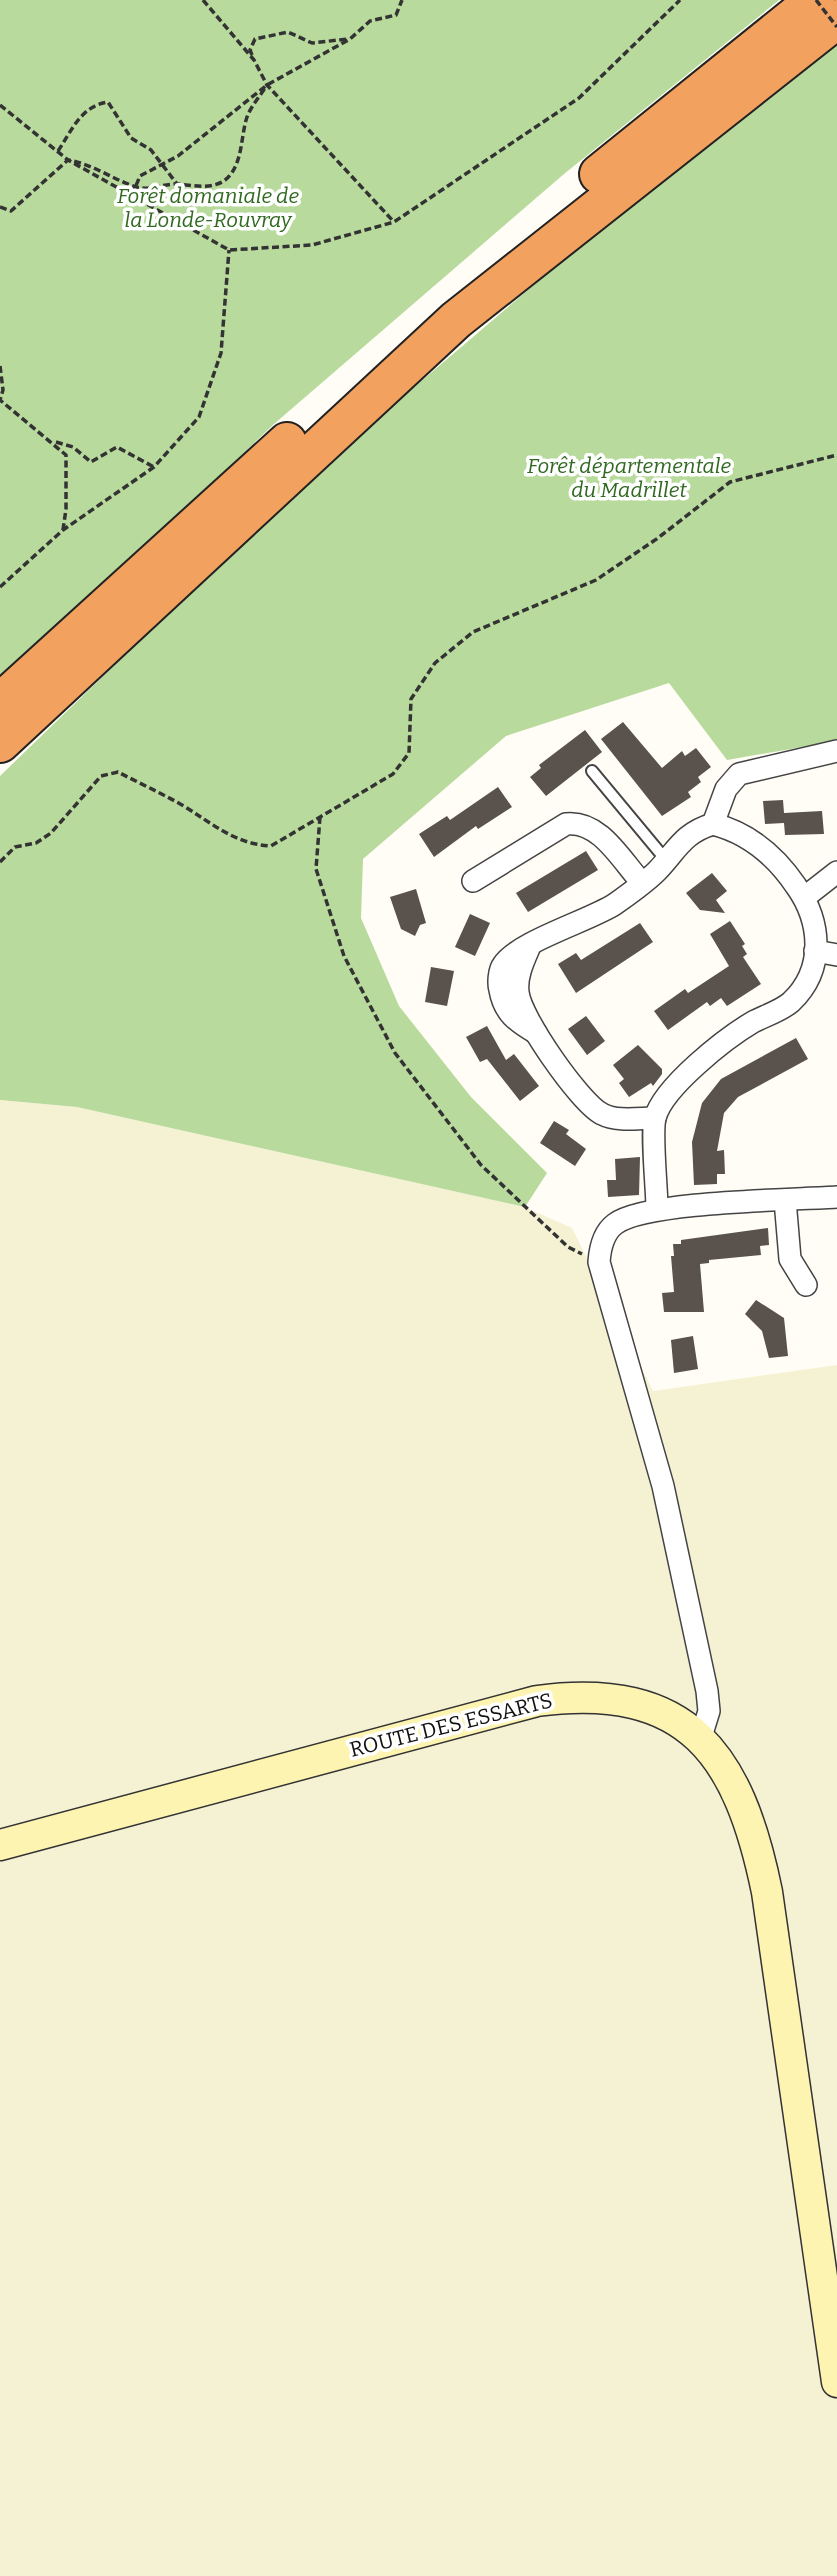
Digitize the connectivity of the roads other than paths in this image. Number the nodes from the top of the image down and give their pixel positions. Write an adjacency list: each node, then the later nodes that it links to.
1 (815, 0): 3 (highway)
2 (837, 19): 4 (highway)
3 (0, 703)
4 (0, 743)
5 (837, 751): 7 (street)
6 (592, 771): 8 (lane)
7 (713, 824): 8 (street); 12 (street)
8 (666, 860): 11 (street)
9 (837, 872): 12 (street)
10 (474, 881): 11 (street)
11 (642, 883): 15 (street)
12 (804, 897): 13 (street)
13 (816, 951): 14 (street); 15 (street)
14 (837, 955)
15 (655, 1118): 18 (street)
16 (837, 1197): 17 (street)
17 (785, 1200): 18 (street); 19 (street)
18 (657, 1209): 20 (street)
19 (806, 1285)
20 (700, 1740): 21 (main road, ROUTE DES ESSARTS); 22 (main road, ROUTE DES ESSARTS)
21 (0, 1845)
22 (837, 2382)

